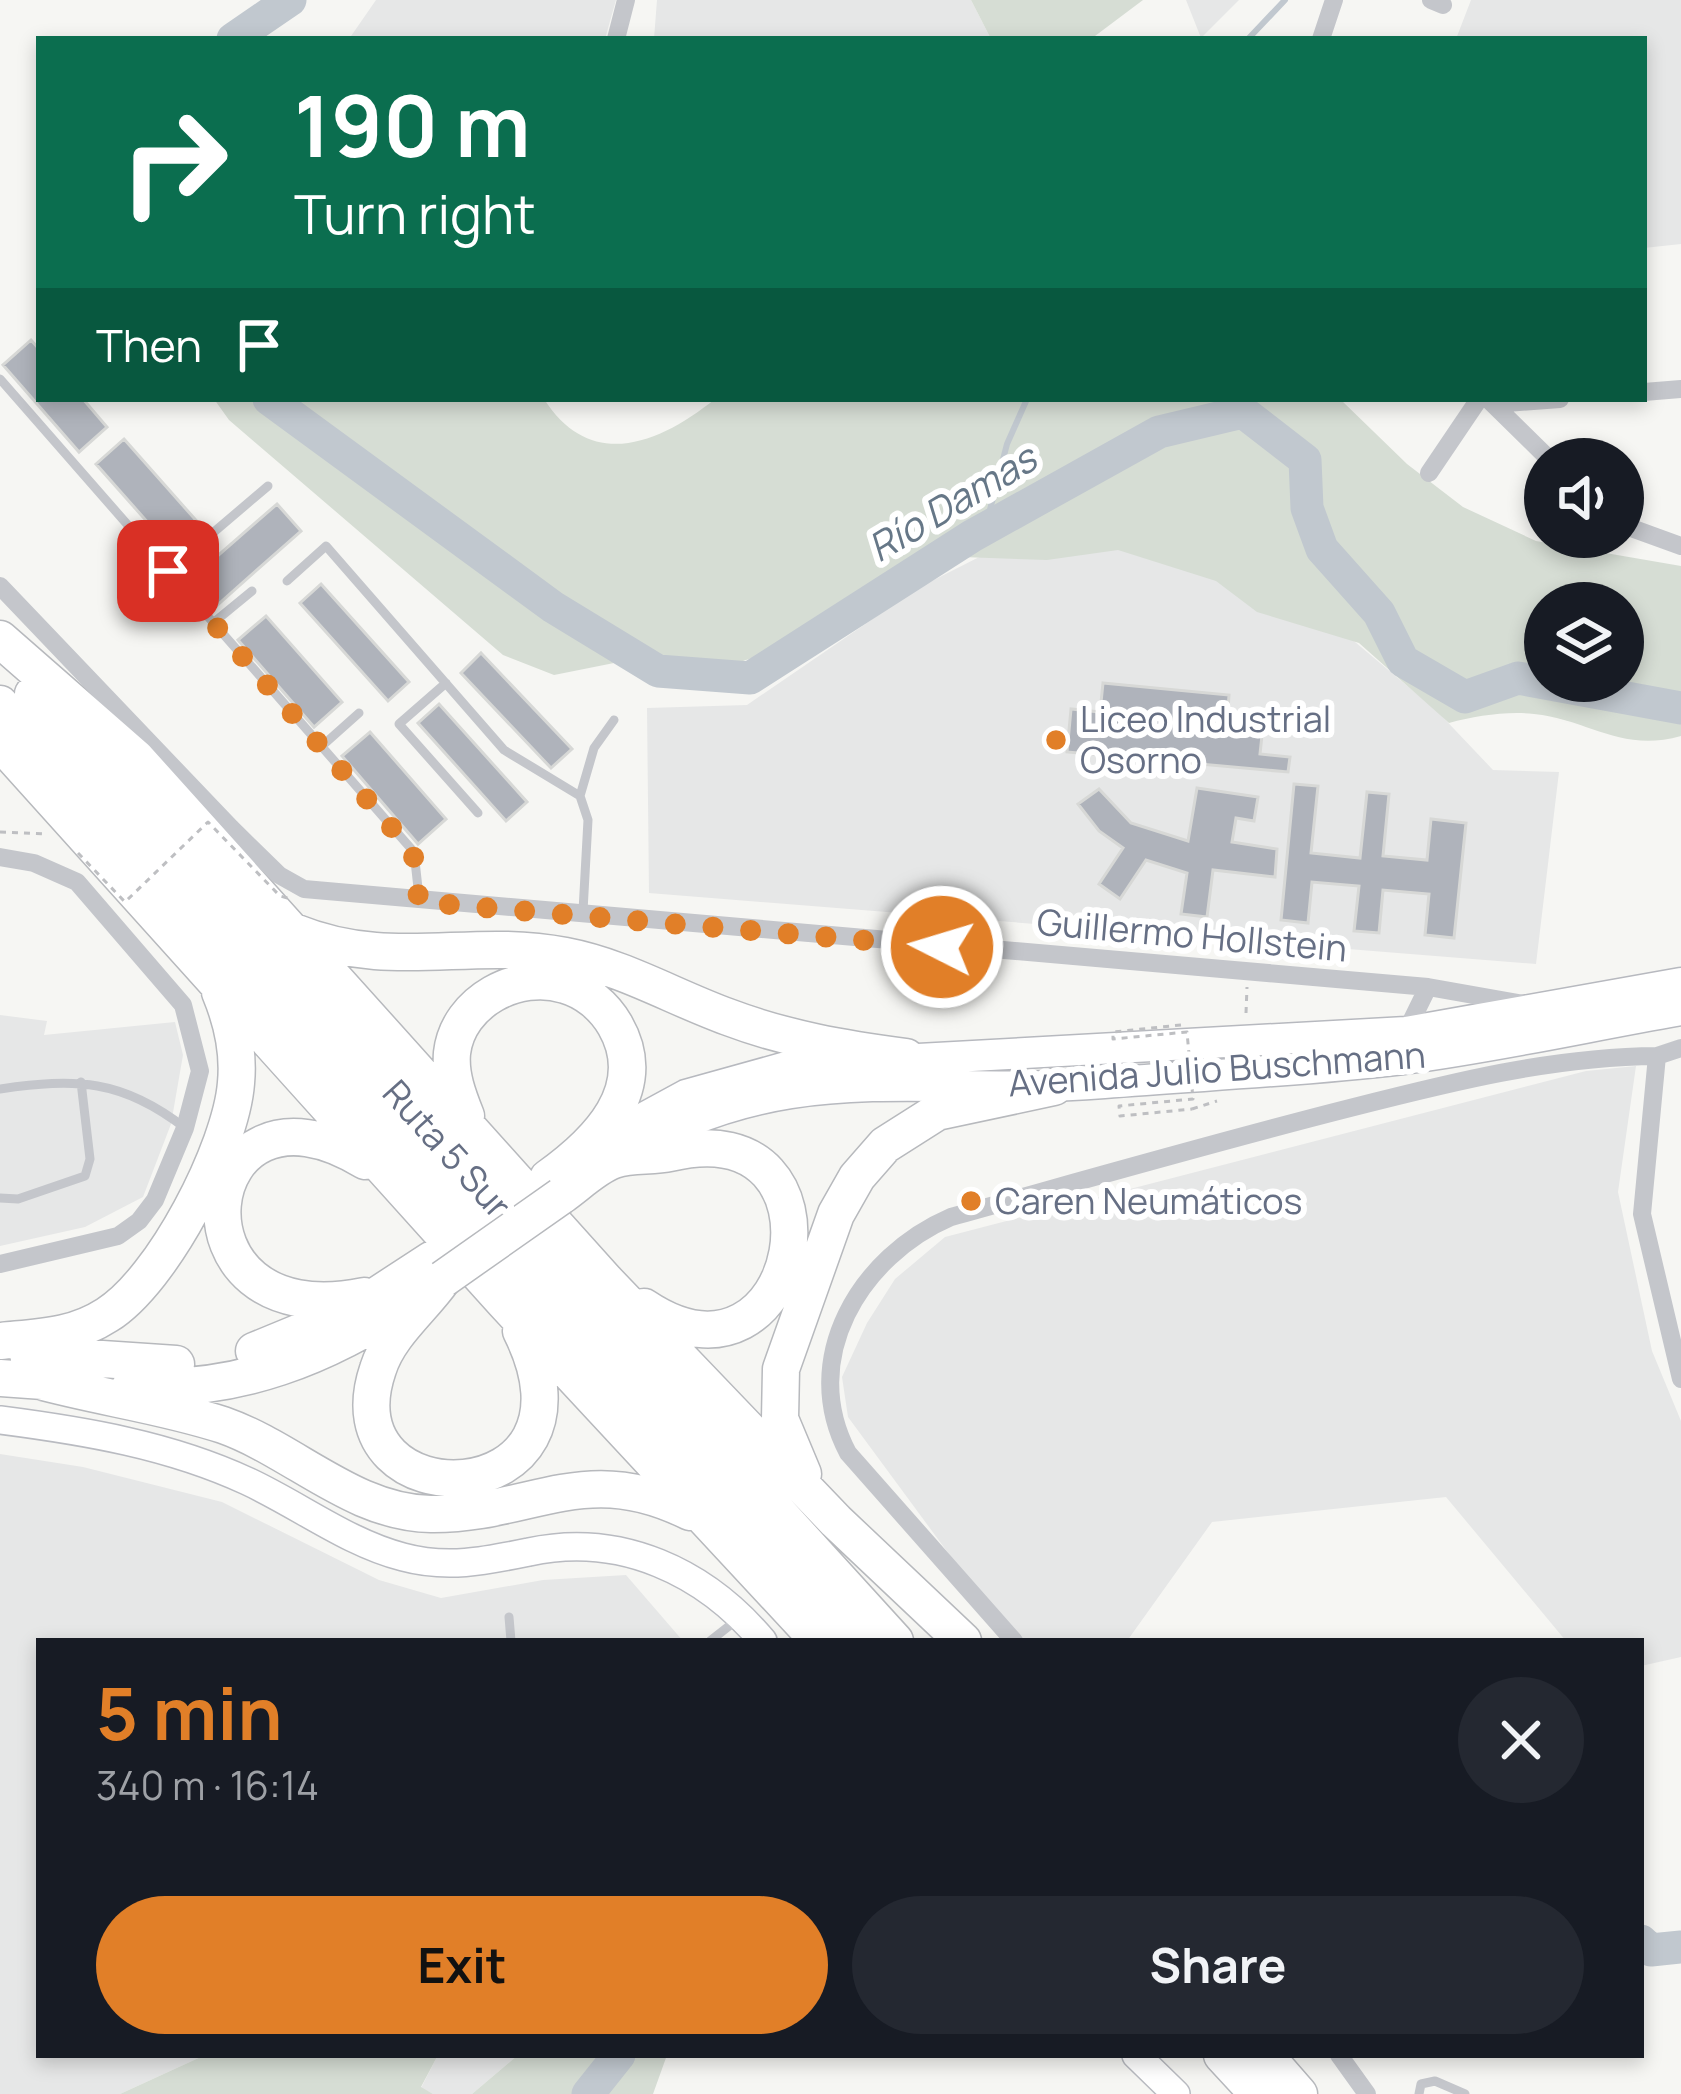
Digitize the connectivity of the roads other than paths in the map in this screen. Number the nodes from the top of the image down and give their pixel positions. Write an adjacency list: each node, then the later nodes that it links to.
1 (626, 0): 3 (street)
2 (1334, 0): 4 (street)
3 (617, 36)
4 (1322, 36)
5 (0, 379): 15 (lane)
6 (1681, 389): 7 (street)
7 (1647, 392)
8 (1486, 402): 11 (street)
9 (1488, 402): 10 (street)
10 (1527, 438)
11 (1429, 472)
12 (268, 485): 15 (lane)
13 (1644, 533): 14 (street)
14 (1681, 546)
15 (168, 571): 19 (lane)
16 (287, 581): 22 (lane)
17 (0, 586): 31 (street, Guillermo Hollstein)
18 (252, 590): 19 (lane)
19 (213, 623): 27 (lane)
20 (0, 639): 32 (highway)
21 (0, 658): 70 (highway, Ruta 5 Sur)
22 (446, 683): 28 (lane); 29 (lane)
23 (0, 704): 69 (highway, Ruta 5 Sur)
24 (359, 713): 27 (lane)
25 (614, 720): 28 (lane)
26 (0, 742): 34 (highway)
27 (322, 746): 31 (lane)
28 (580, 796): 33 (lane)
29 (478, 813)
30 (2, 855): 46 (street)
31 (419, 902): 33 (street, Guillermo Hollstein)
32 (291, 915): 42 (highway); 47 (highway)
33 (582, 917): 36 (street, Guillermo Hollstein)
34 (214, 978): 49 (highway); 56 (highway)
35 (1681, 983): 37 (main road, Avenida Julio Buschmann)
36 (1428, 986): 37 (street, Guillermo Hollstein); 39 (street)
37 (1549, 1009): 39 (main road, Avenida Julio Buschmann)
38 (1681, 1010): 44 (main road, Avenida Julio Buschmann)
39 (1406, 1032): 42 (main road, Avenida Julio Buschmann)
40 (1681, 1048): 41 (street)
41 (1657, 1056): 59 (street); 72 (street)
42 (906, 1057): 48 (main road, Avenida Julio Buschmann)
43 (81, 1082): 45 (lane); 46 (lane); 50 (lane)
44 (1054, 1087): 48 (main road, Avenida Julio Buschmann); 61 (highway)
45 (0, 1089)
46 (185, 1128): 51 (street)
47 (482, 1144): 48 (highway); 53 (highway)
48 (597, 1158): 52 (highway, Avenida Julio Buschmann, bridge); 53 (highway)
49 (396, 1183): 54 (highway); 55 (highway)
50 (0, 1198)
51 (0, 1264)
52 (437, 1269): 54 (highway); 55 (highway); 58 (highway)
53 (606, 1281): 61 (highway)
54 (391, 1288): 57 (highway)
55 (504, 1302): 62 (highway)
56 (0, 1341)
57 (0, 1353)
58 (18, 1379): 62 (highway)
59 (1681, 1379)
60 (0, 1420): 63 (street)
61 (836, 1521): 71 (highway)
62 (711, 1526): 68 (highway)
63 (739, 1612): 66 (lane); 67 (street)
64 (509, 1618): 65 (lane)
65 (511, 1638)
66 (713, 1638)
67 (761, 1638)
68 (816, 1638)
69 (849, 1638)
70 (892, 1638)
71 (960, 1638)
72 (1011, 1638)
73 (1139, 2058): 77 (street)
74 (1225, 2058): 78 (highway)
75 (1268, 2058): 79 (highway)
76 (1341, 2058): 80 (street)
77 (1176, 2094)
78 (1258, 2094)
79 (1300, 2094)
80 (1367, 2094)
81 (1419, 2094): 82 (lane)
82 (1465, 2094)

